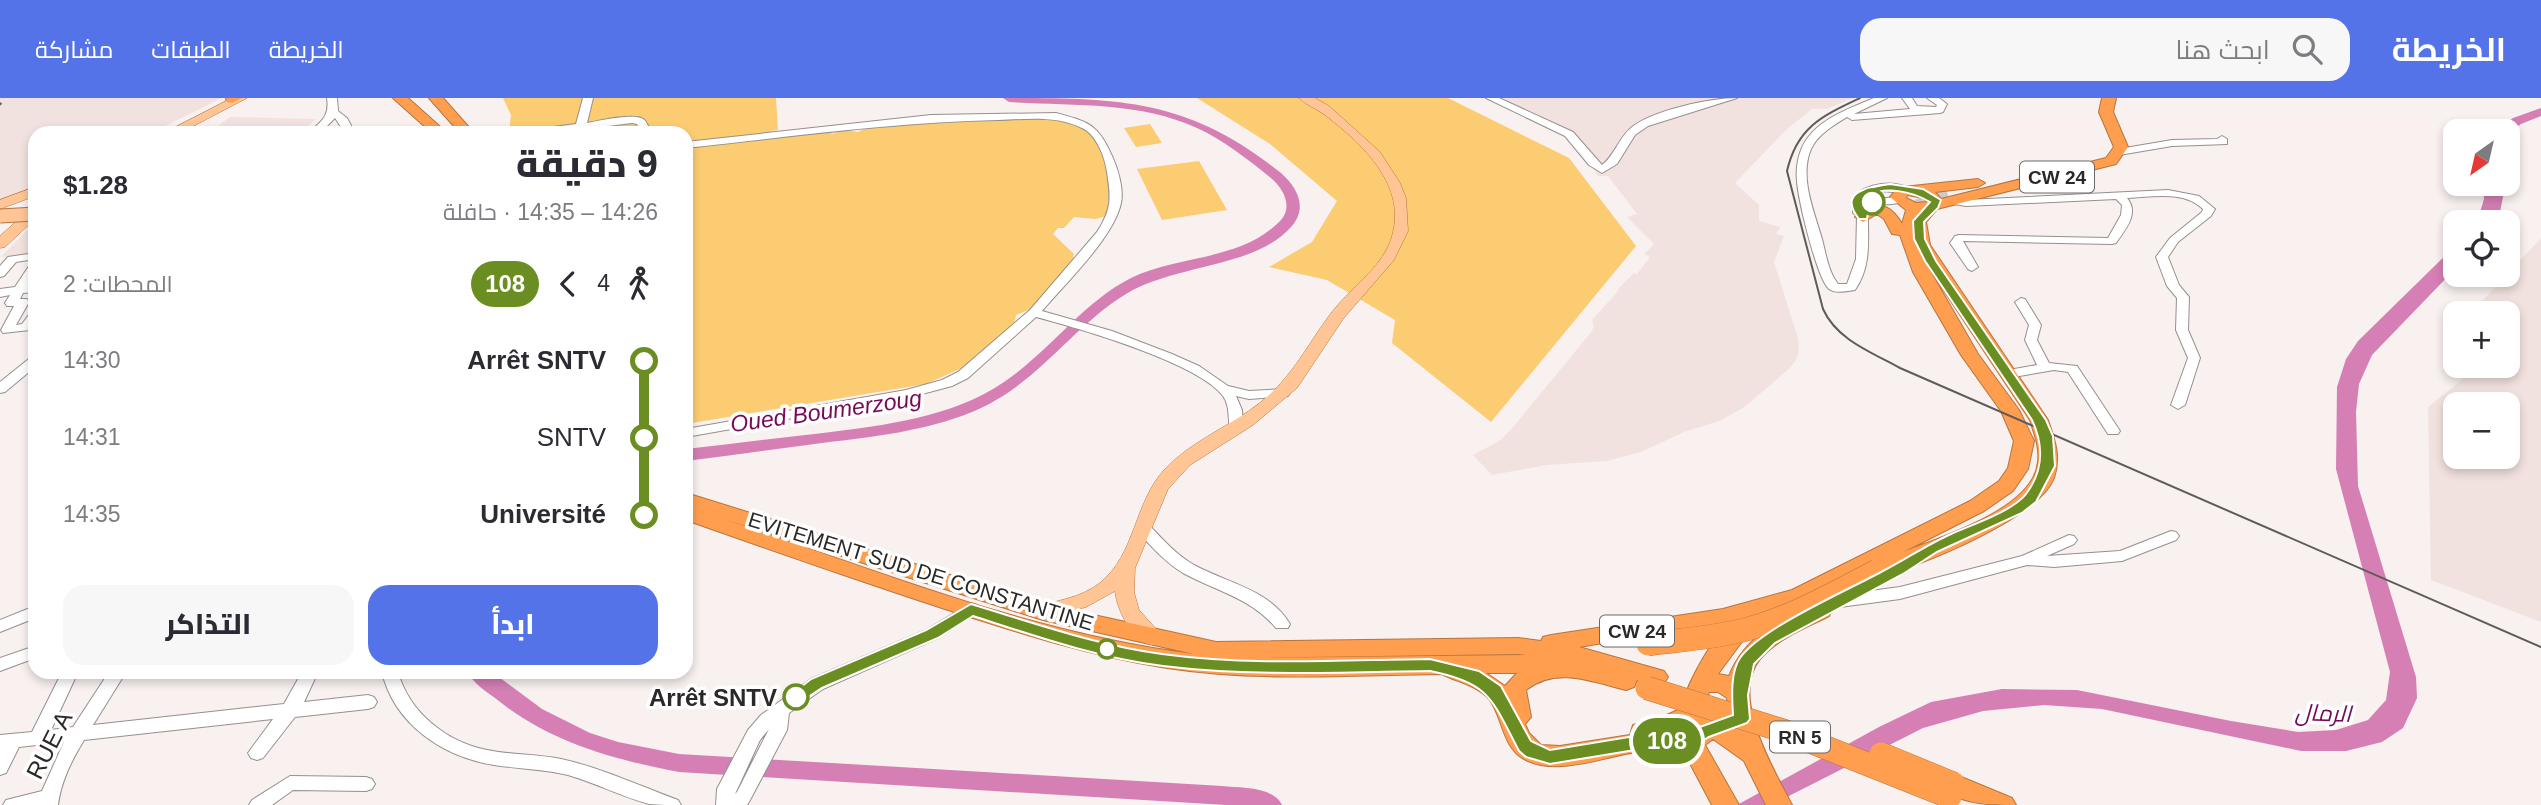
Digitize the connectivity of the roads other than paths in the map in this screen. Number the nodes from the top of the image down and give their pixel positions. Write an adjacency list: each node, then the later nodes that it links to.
1 (233, 98): 18 (main road)
2 (241, 98): 18 (main road)
3 (332, 98): 17 (street)
4 (400, 98): 26 (highway)
5 (426, 98): 27 (highway)
6 (436, 98): 28 (highway)
7 (588, 98): 29 (street)
8 (1305, 98): 69 (main road)
9 (1491, 98): 10 (street)
10 (1732, 98)
11 (1882, 98): 19 (street)
12 (1907, 98): 16 (street)
13 (1932, 98): 16 (street)
14 (2095, 98): 35 (highway, CW 24)
15 (2109, 98): 34 (highway, CW 24)
16 (1931, 112): 19 (street)
17 (335, 113): 24 (street); 25 (street)
18 (203, 115): 20 (main road); 21 (main road); 22 (main road); 23 (main road)
19 (1833, 121): 44 (street)
20 (174, 126)
21 (179, 126)
22 (183, 126)
23 (193, 126)
24 (321, 126)
25 (346, 126)
26 (432, 126)
27 (450, 126)
28 (461, 126)
29 (581, 126)
30 (599, 126): 31 (street)
31 (644, 126)
32 (2222, 139): 34 (street)
33 (693, 144): 60 (street)
34 (2119, 152): 38 (highway, CW 24)
35 (2089, 162): 38 (highway, CW 24); 39 (highway, CW 24)
36 (28, 194): 40 (main road)
37 (2120, 197): 38 (street); 51 (street); 70 (street)
38 (1950, 198): 41 (highway, CW 24)
39 (1906, 199): 41 (highway); 44 (street); 47 (highway); 52 (highway, CW 24)
40 (0, 205)
41 (1932, 206): 66 (highway, CW 24)
42 (28, 210): 48 (main road)
43 (28, 216): 45 (main road, bridge)
44 (1863, 216): 47 (highway)
45 (0, 219)
46 (28, 221): 49 (main road)
47 (1897, 231): 52 (highway, CW 24)
48 (0, 234)
49 (0, 244)
50 (28, 257): 53 (street)
51 (1972, 267)
52 (1921, 272): 84 (highway, CW 24)
53 (0, 273)
54 (28, 277): 56 (street)
55 (28, 289): 56 (street)
56 (20, 290): 57 (street); 59 (street)
57 (0, 293)
58 (2021, 302): 64 (street)
59 (5, 304): 61 (street)
60 (1034, 313): 68 (street); 73 (street)
61 (7, 322): 62 (street)
62 (28, 324)
63 (28, 367): 67 (street)
64 (2044, 367): 66 (street); 72 (street)
65 (28, 374): 67 (street)
66 (2008, 374): 78 (highway, CW 24)
67 (2, 387)
68 (1225, 389): 69 (street); 71 (street)
69 (1283, 393): 71 (main road)
70 (2178, 405)
71 (1236, 429): 76 (main road)
72 (2113, 431)
73 (693, 432)
74 (693, 502): 85 (highway, EVITEMENT SUD DE CONSTANTINE / RN 5)
75 (693, 515): 83 (highway, EVITEMENT SUD DE CONSTANTINE / RN 5)
76 (1144, 529): 79 (main road); 87 (street)
77 (2171, 536): 81 (street)
78 (1932, 548): 82 (highway, CW 24); 99 (highway, CW 24, bridge)
79 (1131, 558): 85 (main road); 89 (main road)
80 (2027, 560): 81 (street); 81 (street); 82 (street)
81 (2085, 561)
82 (1840, 601): 101 (highway, CW 24)
83 (971, 609): 93 (highway, EVITEMENT SUD DE CONSTANTINE / RN 5); 104 (street)
84 (1755, 609): 90 (highway, CW 24); 100 (highway)
85 (1043, 612): 89 (highway, EVITEMENT SUD DE CONSTANTINE / RN 5)
86 (28, 615): 88 (street)
87 (1282, 624)
88 (0, 626)
89 (1156, 639): 90 (highway, EVITEMENT SUD DE CONSTANTINE / RN 5)
90 (1518, 646): 99 (highway, EVITEMENT SUD DE CONSTANTINE / RN 5)
91 (28, 655): 92 (street)
92 (0, 665)
93 (1430, 665): 94 (highway, EVITEMENT SUD DE CONSTANTINE / RN 5); 107 (highway)
94 (1566, 667): 99 (highway, EVITEMENT SUD DE CONSTANTINE / RN 5); 107 (highway)
95 (67, 679): 109 (street)
96 (114, 679): 108 (street, RUE A)
97 (306, 679): 103 (street)
98 (392, 679): 120 (street)
99 (1652, 682): 115 (highway, RN 5, bridge)
100 (1702, 683): 101 (highway); 107 (highway)
101 (1740, 695): 105 (highway, CW 24)
102 (368, 702): 103 (street)
103 (291, 709): 108 (street); 111 (street)
104 (781, 710): 116 (street); 116 (street)
105 (1741, 719): 106 (highway); 112 (highway, CW 24)
106 (1714, 729): 107 (highway); 112 (highway, CW 24)
107 (1690, 730): 121 (highway)
108 (80, 734): 109 (street); 117 (street, RUE A)
109 (38, 738): 110 (street)
110 (6, 741): 113 (street)
111 (257, 753)
112 (1752, 754): 122 (highway, CW 24)
113 (0, 768)
114 (366, 783): 119 (street)
115 (1958, 795): 123 (highway, RN 5)
116 (733, 798)
117 (48, 801): 118 (street)
118 (12, 805)
119 (258, 805)
120 (672, 805)
121 (1726, 805)
122 (1779, 805)
123 (2003, 805)

